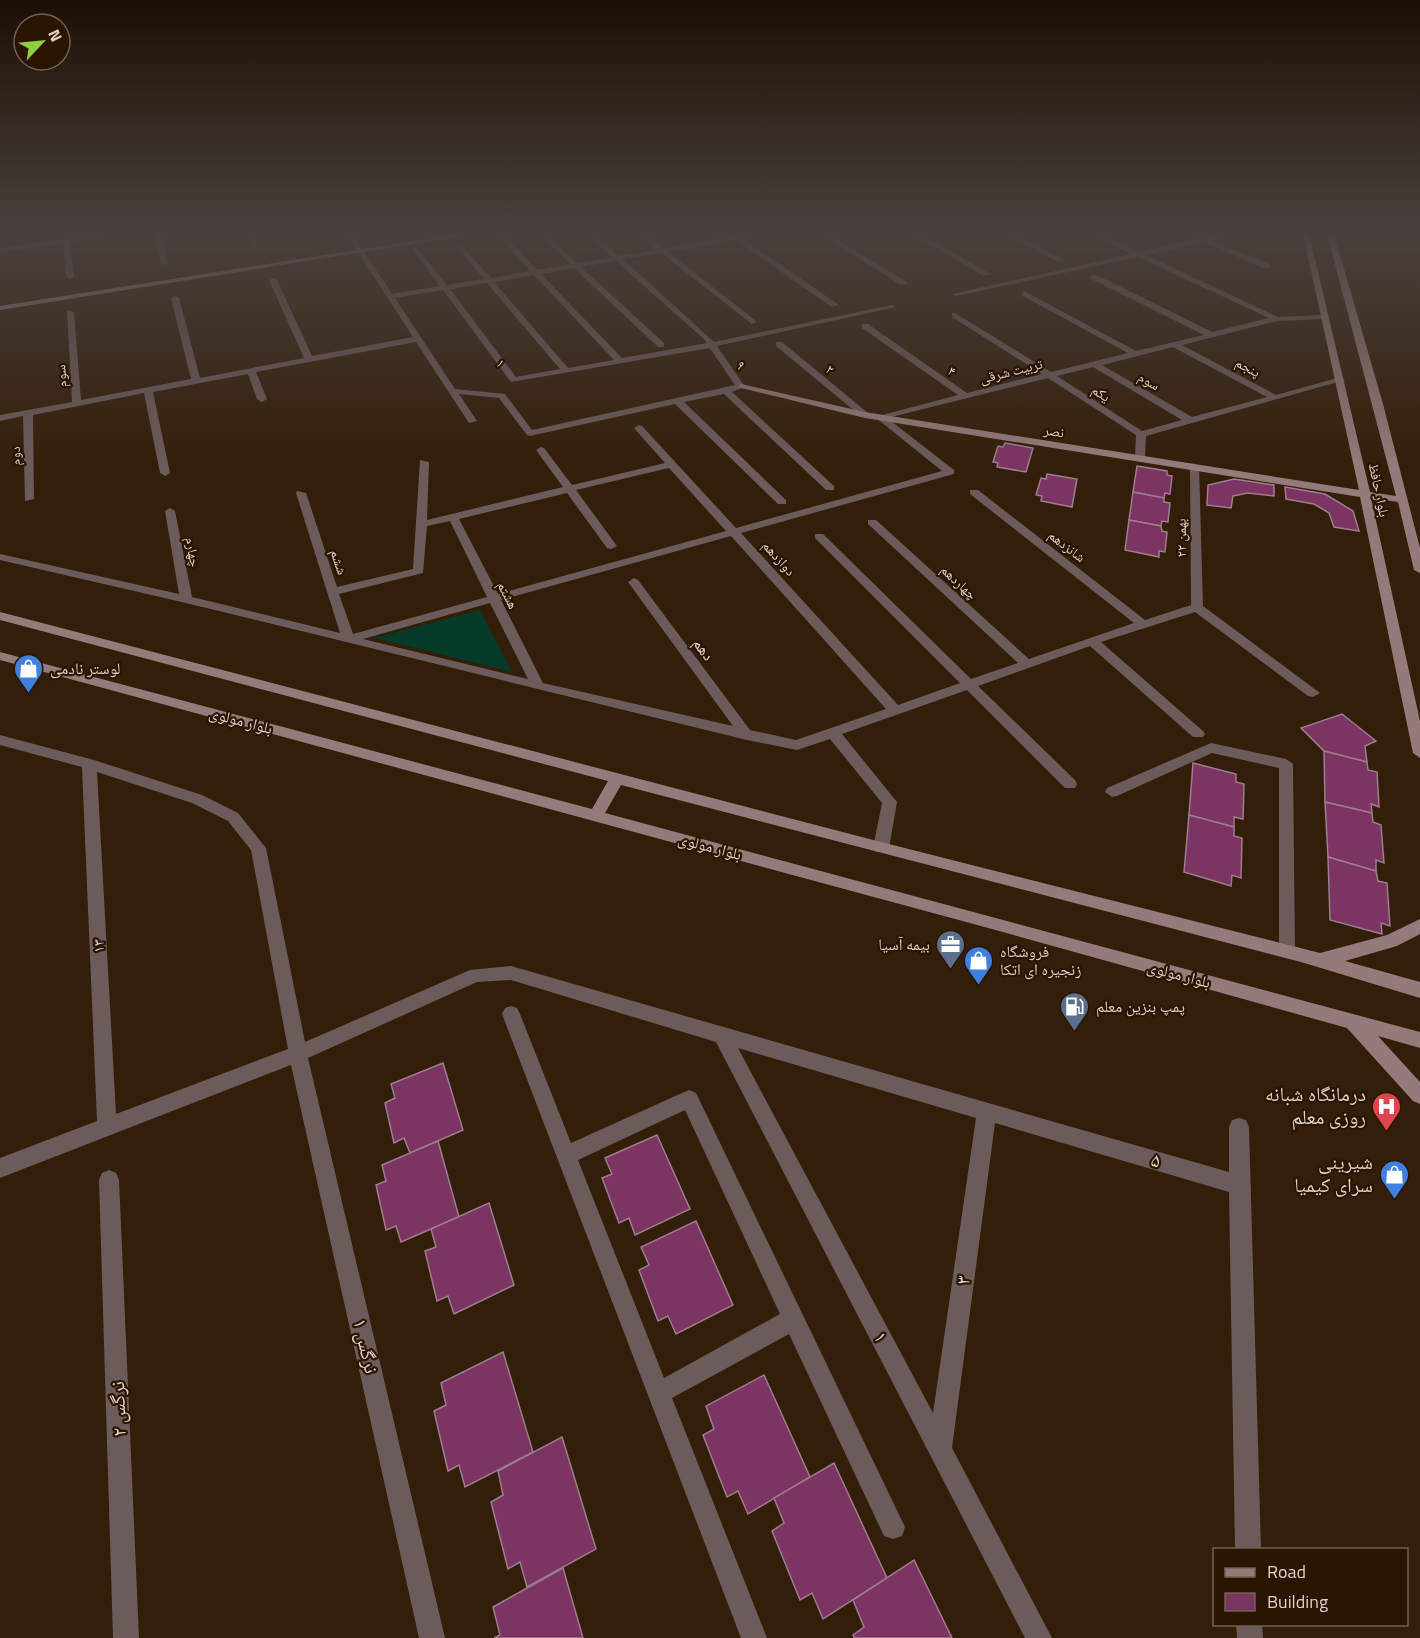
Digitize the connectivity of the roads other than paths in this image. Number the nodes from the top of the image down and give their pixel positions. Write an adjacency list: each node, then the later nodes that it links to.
1 (178, 310): 36 (street)
2 (287, 310): 29 (street)
3 (399, 310): 23 (street)
4 (462, 310): 33 (street, ۱)
5 (514, 310): 33 (street)
6 (571, 310): 30 (street)
7 (623, 310): 26 (street)
8 (677, 310): 27 (street, ۹)
9 (737, 310): 20 (street)
10 (876, 310): 27 (street)
11 (1056, 310): 28 (street)
12 (1161, 310): 22 (street)
13 (1259, 310): 19 (street)
14 (1323, 310): 18 (street, بلوار حافظ)
15 (1351, 310): 66 (street, بلوار حافظ)
16 (70, 312): 45 (street, سوم)
17 (956, 315): 34 (street, یکم)
18 (1324, 317): 19 (street, تربیت شرقی); 35 (street, بلوار حافظ)
19 (1277, 319): 22 (street, تربیت شرقی)
20 (752, 322)
21 (865, 326): 41 (street, ۴)
22 (1211, 335): 25 (street, تربیت شرقی)
23 (418, 339): 29 (street); 40 (street)
24 (779, 344): 47 (street, ۲)
25 (1174, 344): 28 (street, تربیت شرقی); 42 (street, پنجم)
26 (661, 345)
27 (711, 345): 30 (street); 37 (street, ۹)
28 (1135, 354): 31 (street, تربیت شرقی)
29 (309, 359): 32 (street)
30 (619, 360): 33 (street)
31 (1094, 364): 34 (street, تربیت شرقی); 51 (street, سوم)
32 (251, 370): 36 (street); 43 (street)
33 (566, 371)
34 (1048, 376): 41 (street, تربیت شرقی); 53 (street, یکم)
35 (1341, 380): 42 (street); 64 (street, بلوار حافظ)
36 (196, 381): 38 (street)
37 (741, 387): 39 (street); 47 (street, نصر)
38 (148, 390): 45 (street); 59 (street)
39 (725, 390): 44 (street); 60 (street)
40 (452, 391): 44 (street); 50 (street)
41 (965, 396): 48 (street, تربیت شرقی)
42 (1276, 398): 51 (street)
43 (262, 399)
44 (677, 400): 67 (street)
45 (77, 403): 46 (street)
46 (28, 412): 49 (street); 65 (street, دوم)
47 (865, 415): 48 (street, نصر)
48 (880, 417): 55 (street, نصر); 72 (street)
49 (0, 418)
50 (472, 421)
51 (1191, 421): 53 (street)
52 (639, 428): 57 (street, دوازدهم)
53 (1141, 434): 55 (street)
54 (541, 450): 61 (street)
55 (1140, 458): 58 (street, نصر)
56 (424, 462): 71 (street)
57 (672, 464): 61 (street); 72 (street, دوازدهم)
58 (1195, 467): 64 (street, نصر); 81 (street, ۲۲ بهمن)
59 (165, 473)
60 (830, 488)
61 (570, 489): 69 (street); 74 (street)
62 (974, 492): 83 (street, شانزدهم)
63 (301, 494): 78 (street, ششم)
64 (1365, 494): 66 (street, نصر); 96 (street, بلوار حافظ)
65 (29, 499)
66 (1402, 500): 76 (street, بلوار حافظ)
67 (782, 502)
68 (170, 511): 79 (street, چهارم)
69 (453, 517): 71 (street); 80 (street, هشتم)
70 (872, 522): 87 (street, چهاردهم)
71 (423, 524): 78 (street)
72 (735, 532): 80 (street); 91 (street, دوازدهم)
73 (819, 536): 88 (street)
74 (611, 546)
75 (0, 557): 79 (street)
76 (1420, 570)
77 (634, 582): 94 (street, دهم)
78 (333, 592): 84 (street, ششم)
79 (186, 599): 84 (street)
80 (493, 600): 84 (street); 89 (street, هشتم)
81 (1197, 608): 83 (street); 90 (street)
82 (0, 616): 98 (street)
83 (1142, 624): 85 (street)
84 (348, 639): 89 (street)
85 (1092, 641): 87 (street); 93 (street)
86 (0, 656): 101 (street, بلوار مولوی)
87 (1027, 664): 88 (street)
88 (968, 684): 91 (street); 99 (street)
89 (538, 686): 94 (street)
90 (1313, 693)
91 (895, 710): 92 (street)
92 (833, 733): 94 (street); 102 (street)
93 (1198, 734)
94 (747, 735)
95 (0, 740): 97 (street, نرگس ۱)
96 (1420, 753)
97 (89, 764): 111 (street, نرگس ۱); 115 (street, ۱۳)
98 (617, 778): 101 (street); 102 (street)
99 (1070, 784)
100 (1112, 792): 104 (street)
101 (596, 816): 108 (street, بلوار مولوی)
102 (881, 848): 104 (street)
103 (1420, 926): 105 (street)
104 (1287, 951): 105 (street)
105 (1318, 960): 106 (street)
106 (1420, 990)
107 (511, 1014): 116 (street)
108 (1352, 1021): 110 (street, بلوار مولوی); 112 (street)
109 (723, 1037): 111 (street, ۵); 113 (street, ۵); 122 (street, ۱)
110 (1420, 1041)
111 (298, 1054): 115 (street, ۵); 126 (street, نرگس ۱)
112 (1420, 1095)
113 (987, 1110): 119 (street, ۵); 122 (street, ۳)
114 (1239, 1127): 119 (street)
115 (108, 1129): 117 (street, ۵)
116 (566, 1155): 120 (street); 121 (street)
117 (0, 1168)
118 (109, 1179): 125 (street, نرگس ۲)
119 (1239, 1185): 124 (street)
120 (794, 1319): 121 (street); 123 (street)
121 (659, 1393): 127 (street)
122 (940, 1450): 128 (street, ۱)
123 (894, 1527)
124 (1248, 1548)
125 (126, 1638)
126 (432, 1638)
127 (754, 1638)
128 (1039, 1638)

